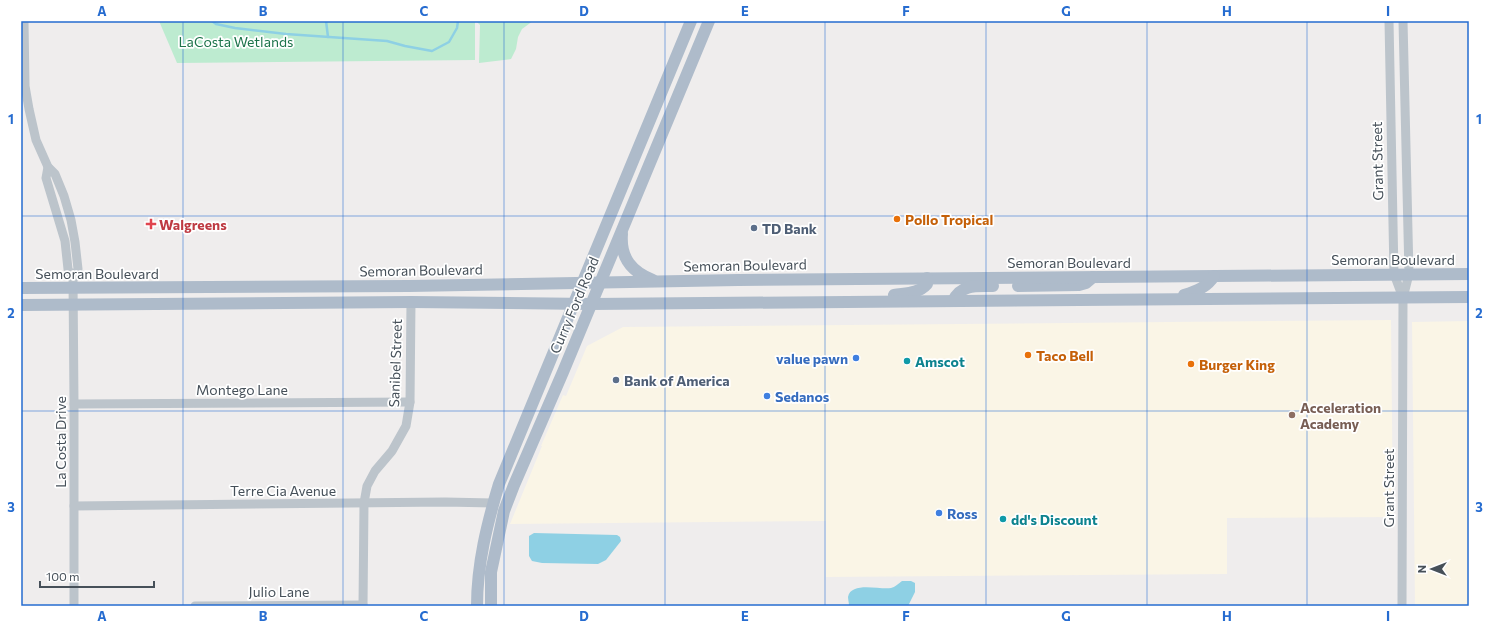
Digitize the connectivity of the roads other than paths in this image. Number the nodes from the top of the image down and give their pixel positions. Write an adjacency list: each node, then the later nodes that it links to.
1 (24, 21): 11 (street, La Costa Drive)
2 (1389, 21): 6 (street, Grant Street)
3 (1403, 21): 7 (street, Grant Street)
4 (690, 24): 8 (main road); 24 (main road, Curry Ford Road)
5 (706, 24): 8 (main road, Curry Ford Road)
6 (1390, 43): 7 (street); 10 (street, Grant Street)
7 (1404, 43): 9 (street, Grant Street)
8 (665, 126): 14 (main road, Curry Ford Road)
9 (1405, 134): 10 (street); 16 (street, Grant Street)
10 (1391, 135): 15 (street, Grant Street)
11 (48, 167): 12 (street, La Costa Drive); 13 (street, La Costa Drive)
12 (57, 210): 13 (street); 23 (street, La Costa Drive)
13 (71, 220): 23 (street, La Costa Drive)
14 (622, 230): 21 (main road); 22 (main road, Curry Ford Road)
15 (1394, 274): 16 (main road, Semoran Boulevard); 18 (main road, Semoran Boulevard); 27 (street, Grant Street)
16 (1409, 274): 17 (main road, Semoran Boulevard); 27 (street, Grant Street)
17 (1469, 274)
18 (1214, 276): 19 (main road, Semoran Boulevard); 28 (main road)
19 (1094, 277): 20 (main road, Semoran Boulevard); 29 (main road)
20 (927, 278): 21 (main road, Semoran Boulevard); 31 (main road)
21 (654, 281): 22 (main road, Semoran Boulevard)
22 (600, 282): 24 (main road, Semoran Boulevard); 35 (main road, Curry Ford Road)
23 (73, 283): 24 (main road, Semoran Boulevard); 25 (main road, Semoran Boulevard); 33 (street, La Costa Drive)
24 (582, 283): 34 (main road, Curry Ford Road)
25 (21, 288)
26 (1469, 297): 27 (main road)
27 (1403, 298): 28 (main road); 47 (street, Grant Street)
28 (1174, 299): 29 (main road)
29 (953, 301): 31 (main road)
30 (411, 302): 33 (main road); 34 (main road); 36 (street, Sanibel Street)
31 (878, 302): 35 (main road)
32 (21, 304): 33 (main road)
33 (73, 304): 37 (street, La Costa Drive)
34 (573, 304): 35 (main road); 39 (main road, Curry Ford Road)
35 (591, 304): 41 (main road, Curry Ford Road)
36 (410, 402): 37 (street, Montego Lane); 38 (street, Sanibel Street)
37 (74, 404): 40 (street, La Costa Drive)
38 (364, 503): 39 (street, Terre Cia Avenue); 40 (street, Terre Cia Avenue); 42 (street, Sanibel Street)
39 (493, 503): 41 (main road); 45 (main road, Curry Ford Road)
40 (74, 506): 43 (street, La Costa Drive)
41 (491, 572): 46 (main road, Curry Ford Road)
42 (363, 605): 44 (street, Julio Lane)
43 (74, 606)
44 (195, 606)
45 (477, 606)
46 (491, 606)
47 (1402, 606)

